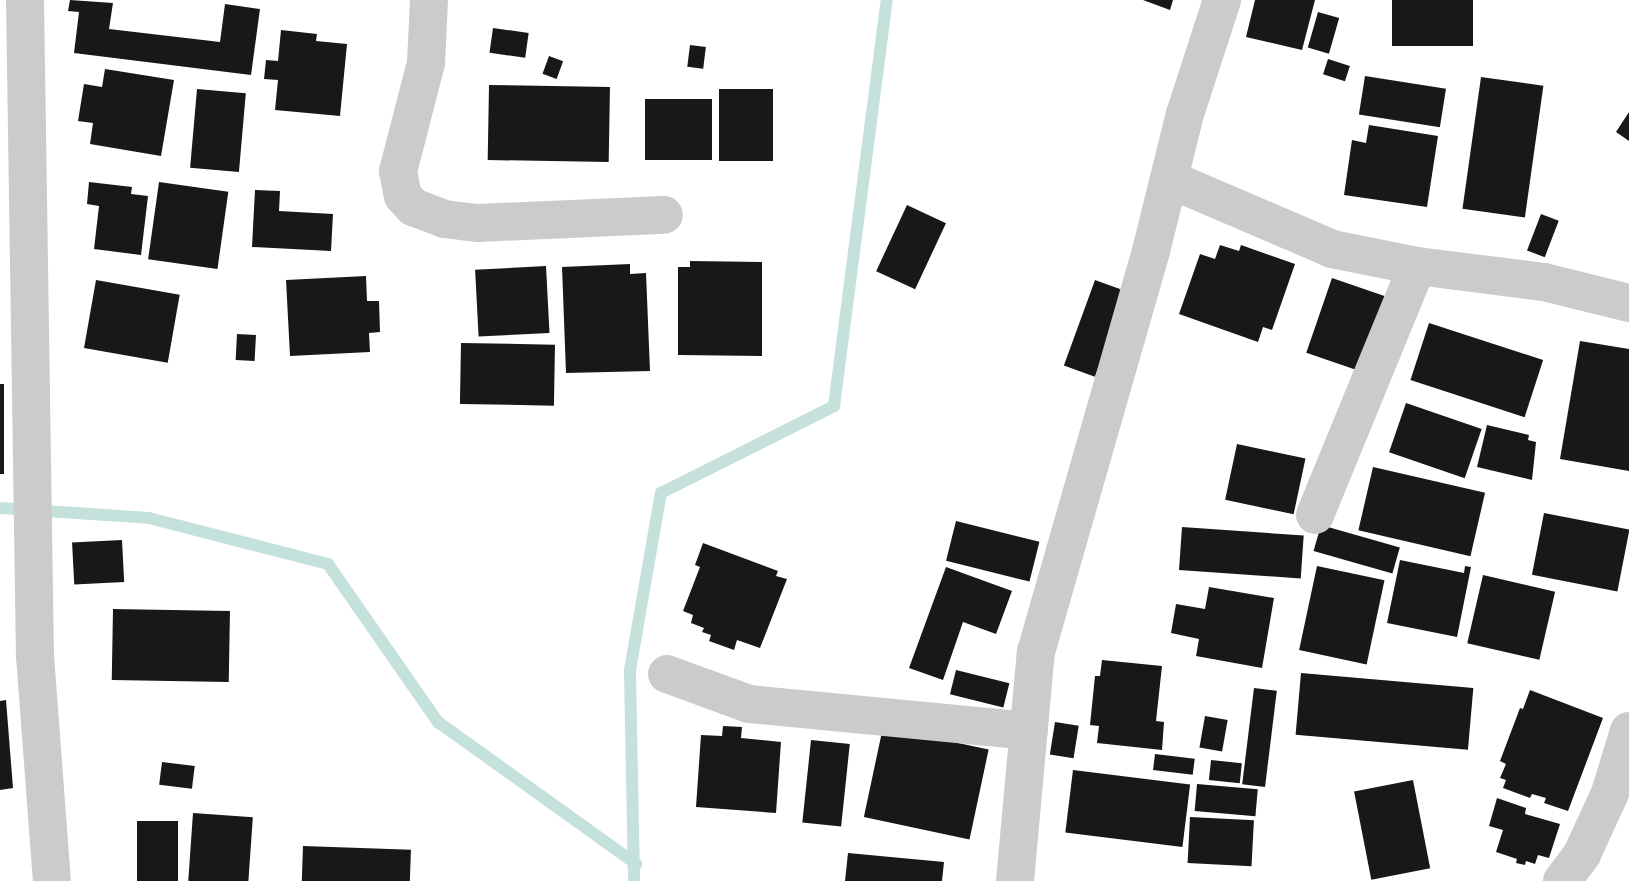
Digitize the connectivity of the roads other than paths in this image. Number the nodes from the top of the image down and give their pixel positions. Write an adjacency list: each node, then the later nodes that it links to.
1 (25, 0): 13 (street)
2 (429, 0): 5 (street)
3 (1222, 0): 4 (street)
4 (1169, 179): 6 (street); 10 (street)
5 (664, 215)
6 (1417, 266): 7 (street); 8 (street)
7 (1629, 303)
8 (1315, 515)
9 (667, 674): 10 (street)
10 (1029, 731): 14 (street)
11 (1629, 731): 12 (street)
12 (1619, 805): 15 (street)
13 (52, 881)
14 (1015, 881)
15 (1562, 881)

